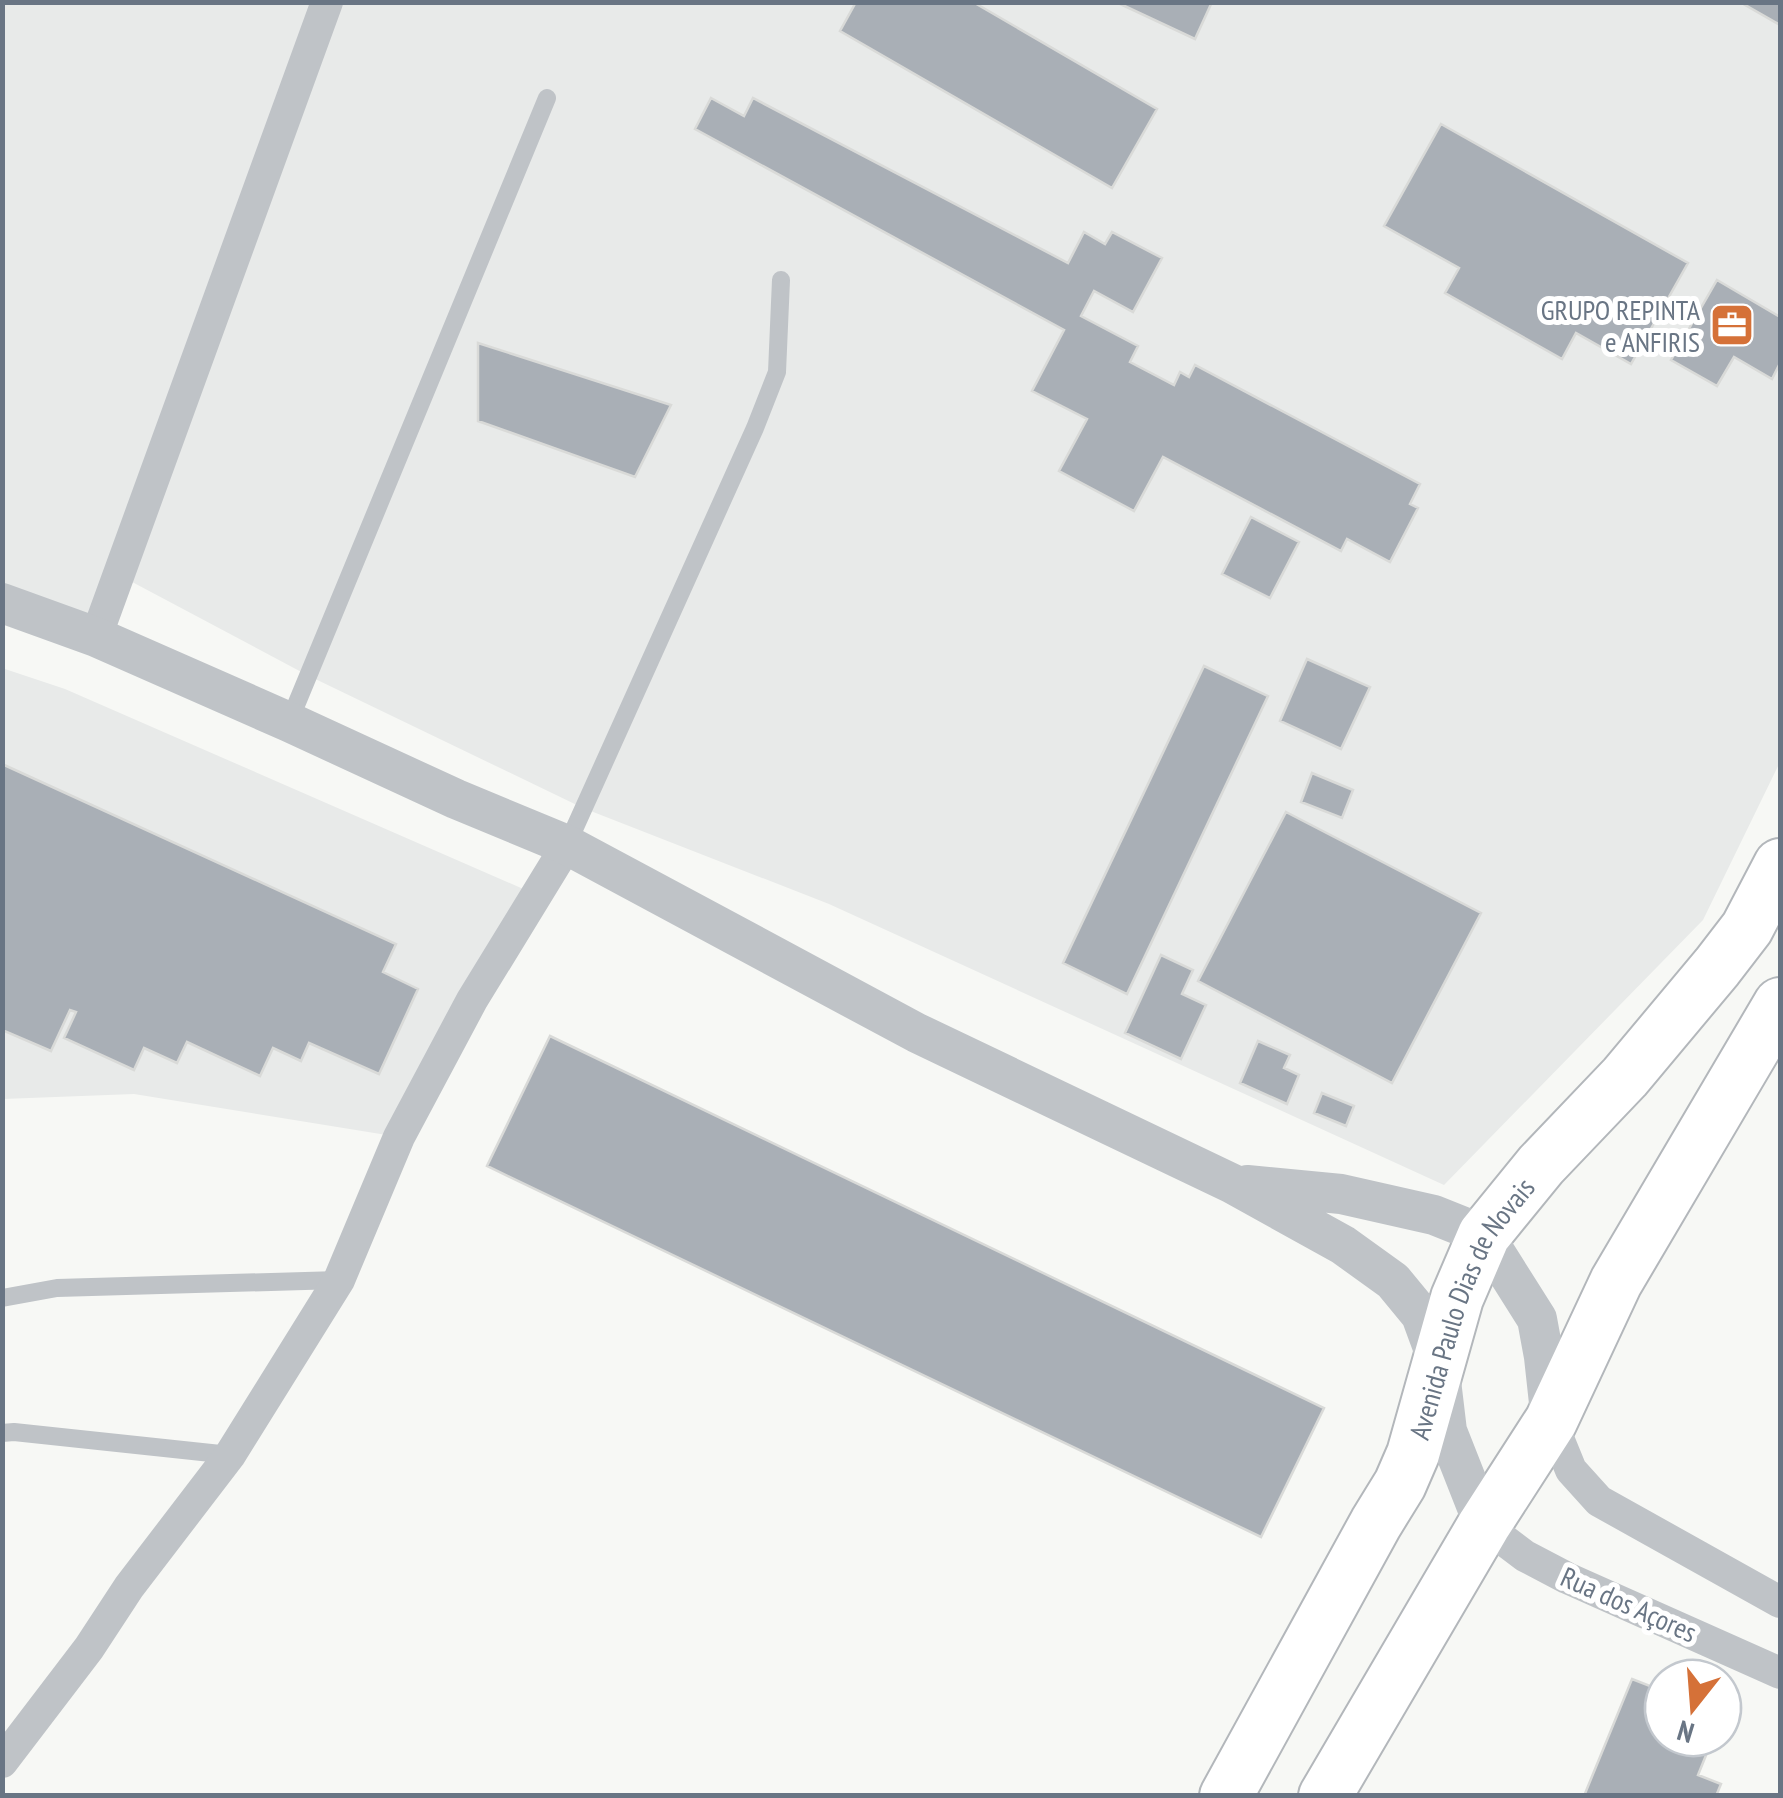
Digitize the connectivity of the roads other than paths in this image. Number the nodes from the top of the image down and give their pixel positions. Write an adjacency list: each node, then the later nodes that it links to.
1 (327, 2): 5 (street)
2 (547, 98): 6 (lane)
3 (781, 280): 7 (lane)
4 (2, 603): 5 (street)
5 (96, 637): 6 (street)
6 (289, 722): 7 (street)
7 (567, 845): 10 (street); 12 (street)
8 (1780, 865): 11 (main road, Avenida Paulo Dias de Novais)
9 (1777, 1019): 15 (main road)
10 (1233, 1184): 11 (street); 14 (street)
11 (1484, 1235): 14 (main road, Avenida Paulo Dias de Novais); 15 (street)
12 (339, 1280): 13 (lane); 17 (street)
13 (2, 1298)
14 (1439, 1364): 18 (street); 22 (main road, Avenida Paulo Dias de Novais)
15 (1551, 1421): 18 (main road); 19 (street)
16 (2, 1433): 17 (lane)
17 (230, 1455): 21 (street)
18 (1484, 1525): 20 (street, Rua dos Açores); 23 (main road)
19 (1780, 1602)
20 (1780, 1673)
21 (2, 1762)
22 (1226, 1796)
23 (1325, 1796)

